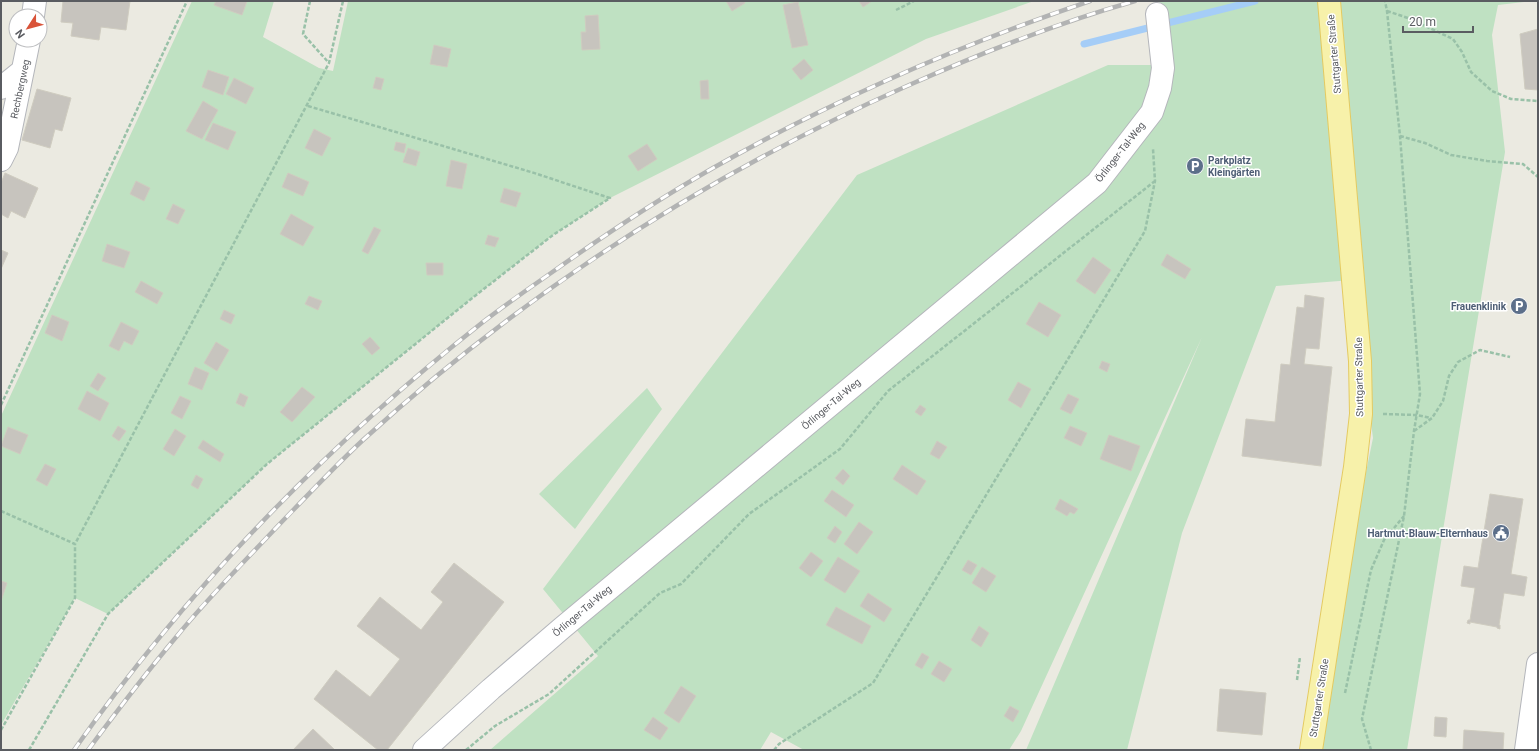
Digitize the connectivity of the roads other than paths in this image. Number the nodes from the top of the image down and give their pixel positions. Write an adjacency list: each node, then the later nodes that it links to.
1 (1329, 1): 9 (main road, Stuttgarter Straße)
2 (1159, 24): 8 (street, Örlinger-Tal-Weg)
3 (28, 48): 4 (street, Rechbergweg)
4 (22, 71): 5 (street); 6 (street, Rechbergweg)
5 (1, 88)
6 (1, 160)
7 (1538, 664): 10 (street)
8 (424, 750)
9 (1311, 750)
10 (1526, 750)

